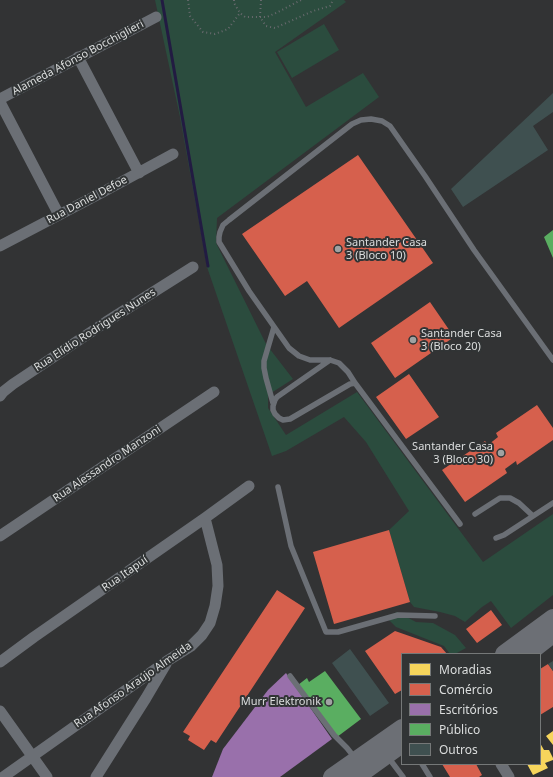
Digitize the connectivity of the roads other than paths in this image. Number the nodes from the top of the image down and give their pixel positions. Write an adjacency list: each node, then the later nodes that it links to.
1 (156, 17): 2 (street, Alameda Afonso Bocchiglieri)
2 (78, 58): 3 (street, Alameda Afonso Bocchiglieri); 5 (street)
3 (0, 100): 6 (street)
4 (173, 154): 5 (street, Rua Daniel Defoe)
5 (139, 173): 6 (street, Rua Daniel Defoe)
6 (59, 215): 7 (street, Rua Daniel Defoe)
7 (0, 246)
8 (192, 267): 14 (street, Rua Elídio Rodrigues Nunes)
9 (274, 327): 10 (lane); 11 (lane); 15 (lane)
10 (330, 360): 12 (lane); 15 (lane)
11 (553, 360)
12 (355, 383): 15 (lane); 22 (lane)
13 (214, 392): 23 (street, Rua Alessandro Manzoni)
14 (1, 393)
15 (273, 403)
16 (249, 486): 21 (street, Rua Itapuí)
17 (278, 487): 25 (lane)
18 (553, 503): 20 (lane)
19 (475, 514): 20 (lane)
20 (534, 516): 24 (lane)
21 (205, 518): 30 (street, Rua Afonso Araújo Almeida); 31 (street, Rua Itapuí)
22 (460, 524)
23 (0, 536)
24 (496, 538)
25 (435, 616)
26 (553, 618): 28 (main road)
27 (553, 634): 29 (main road)
28 (505, 653)
29 (528, 653)
30 (167, 661): 37 (street, Rua Afonso Araújo Almeida); 43 (street)
31 (0, 662)
32 (290, 676): 40 (lane)
33 (0, 711): 37 (street)
34 (401, 729): 40 (main road)
35 (401, 745): 36 (main road)
36 (386, 755): 40 (main road); 45 (lane)
37 (32, 756): 41 (street, Rua Afonso Araújo Almeida); 42 (street)
38 (423, 765): 46 (lane)
39 (502, 765): 47 (street)
40 (356, 768): 44 (main road)
41 (2, 777)
42 (46, 777)
43 (96, 777)
44 (332, 777)
45 (403, 777)
46 (430, 777)
47 (509, 777)

